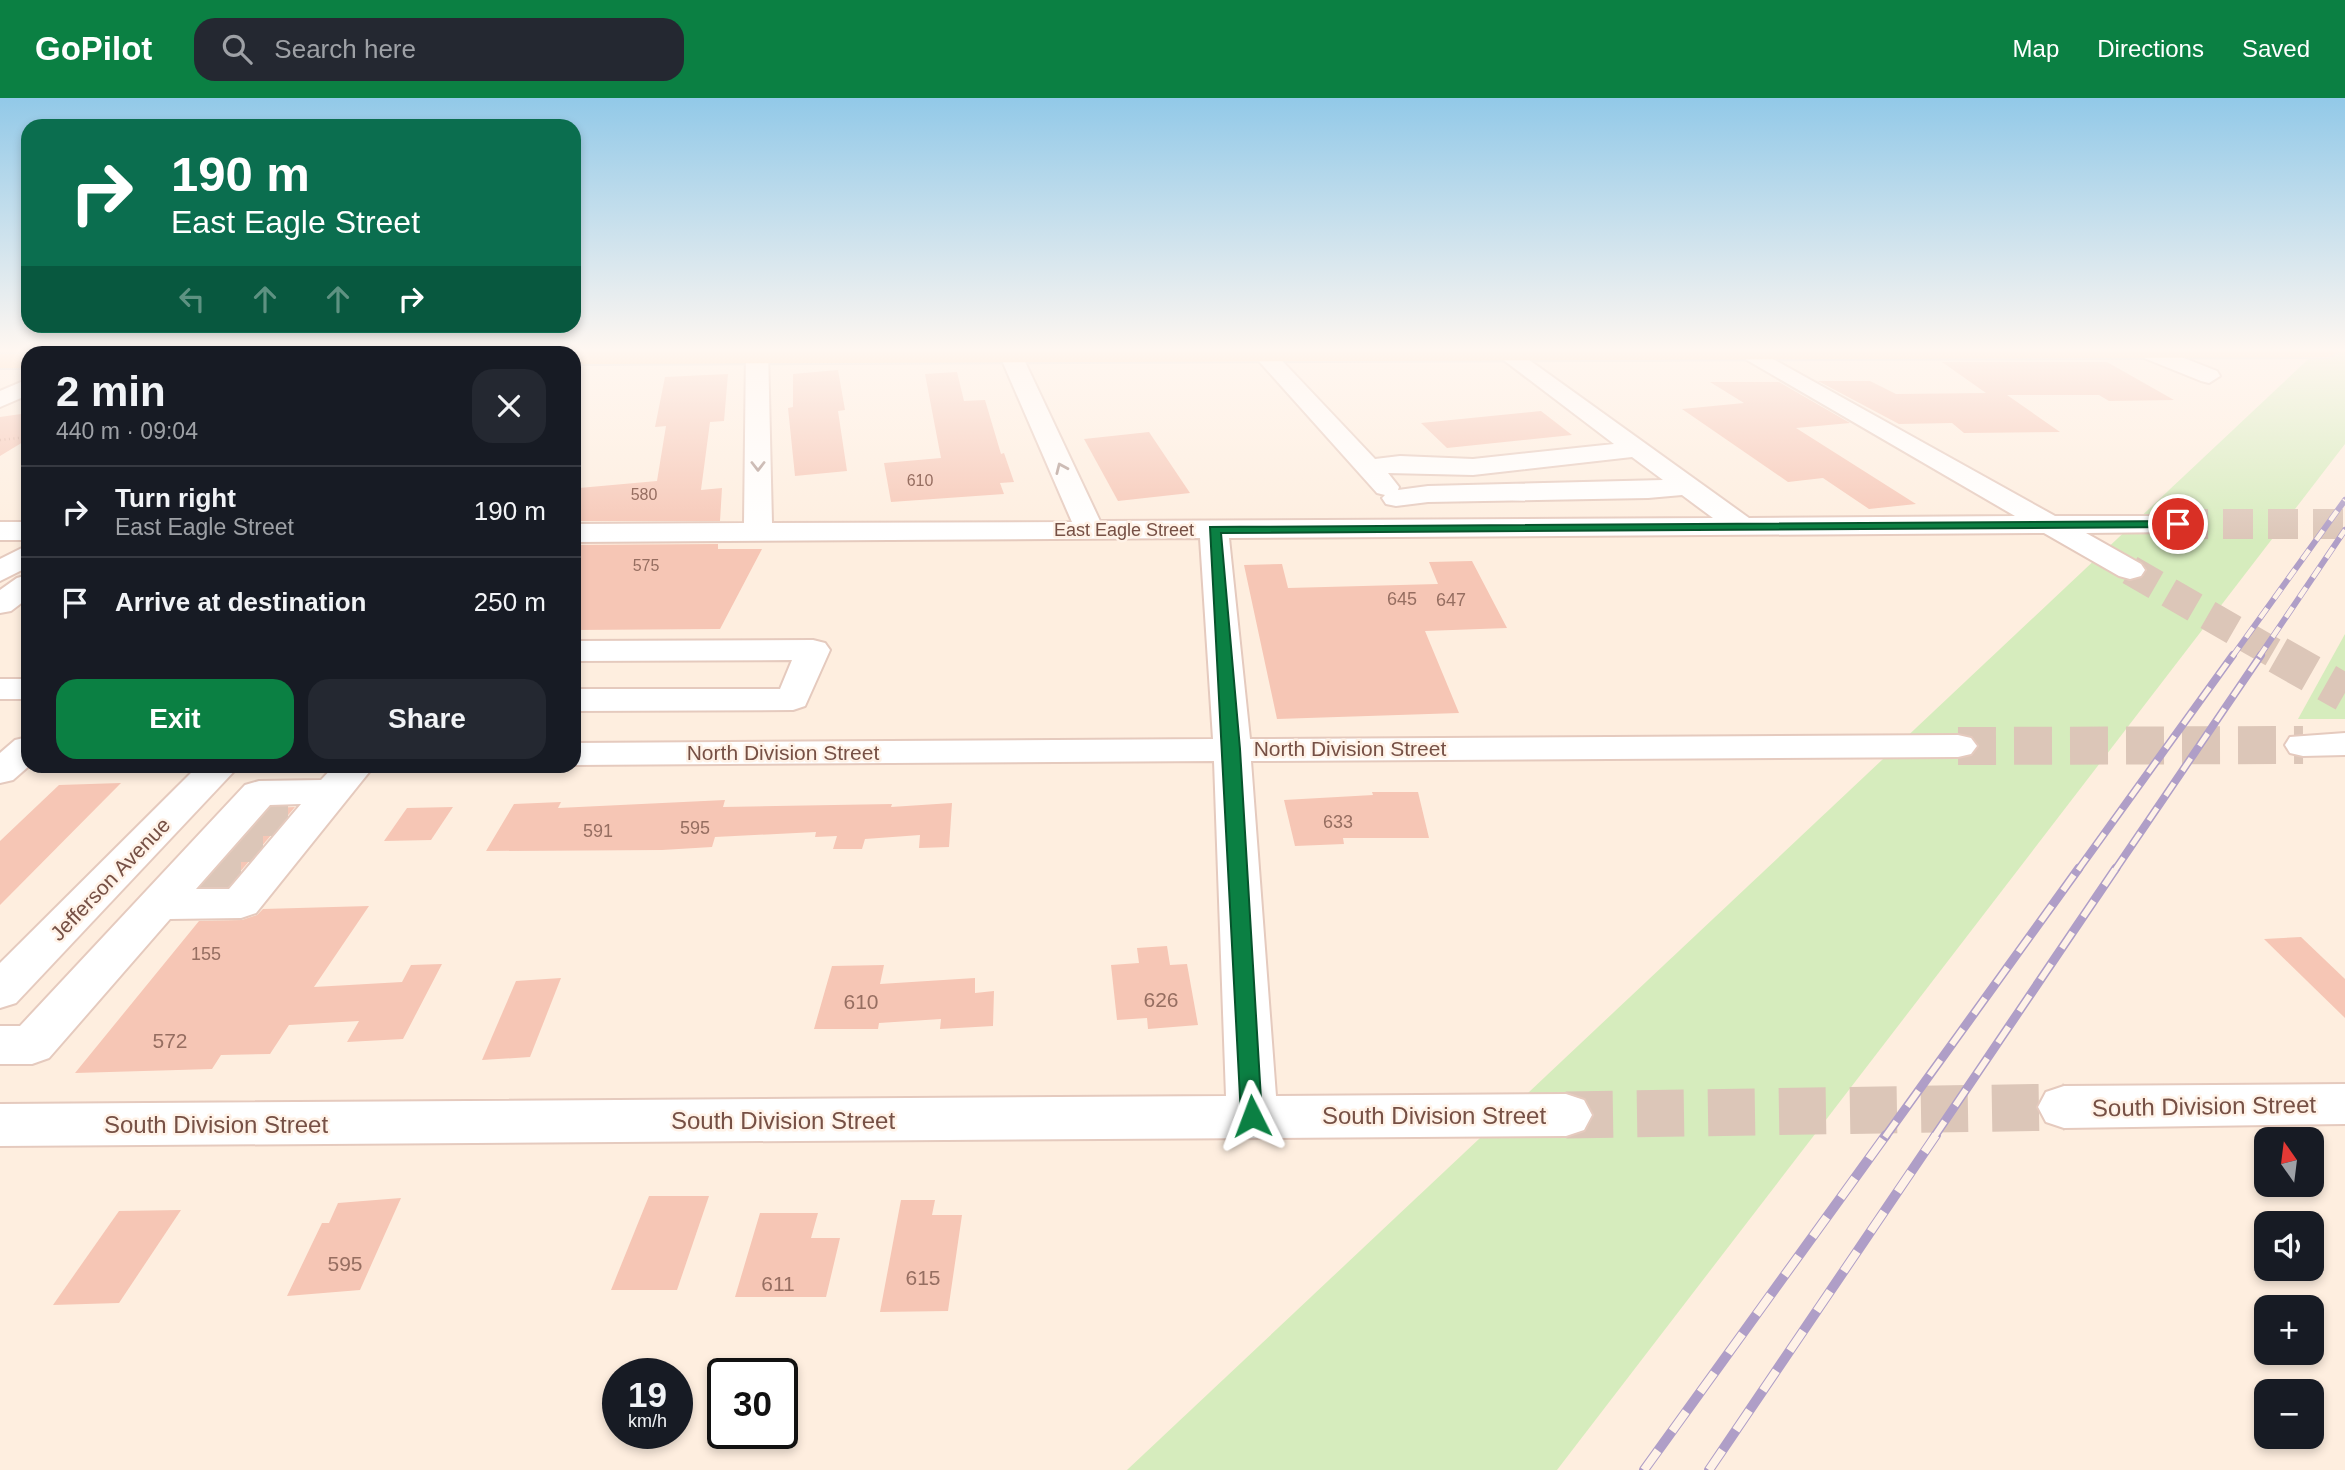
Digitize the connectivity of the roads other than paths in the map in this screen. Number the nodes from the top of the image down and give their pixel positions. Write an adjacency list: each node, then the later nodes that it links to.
1 (758, 413): 18 (street, one-way to 18)
2 (1037, 413): 15 (street, one-way to 2)
3 (1318, 413): 7 (street)
4 (1588, 413): 6 (street)
5 (1853, 413): 11 (street)
6 (1637, 449): 7 (street); 8 (street)
7 (1368, 468): 9 (street)
8 (1686, 486): 9 (street); 12 (street)
9 (1395, 498): 13 (street)
10 (2178, 524): 11 (street, East Eagle Street)
11 (2051, 525): 12 (street, East Eagle Street); 21 (street)
12 (1742, 526): 13 (street, East Eagle Street)
13 (1424, 528): 14 (street, East Eagle Street)
14 (1214, 529): 15 (street, East Eagle Street); 33 (street)
15 (1090, 530): 18 (street, East Eagle Street)
16 (0, 531): 17 (street)
17 (21, 531)
18 (758, 532): 19 (street, East Eagle Street)
19 (581, 533)
20 (21, 559): 22 (street)
21 (2130, 570)
22 (0, 573): 23 (street)
23 (21, 574)
24 (21, 589): 25 (street)
25 (0, 604)
26 (581, 651): 29 (street)
27 (0, 689): 28 (street)
28 (21, 689)
29 (581, 699)
30 (2303, 744): 31 (street)
31 (2345, 744)
32 (1958, 746): 33 (street, North Division Street)
33 (1232, 749): 34 (street, North Division Street); 43 (street)
34 (581, 754)
35 (213, 773): 36 (street, Jefferson Avenue)
36 (157, 830): 37 (street); 38 (street, Jefferson Avenue)
37 (253, 839): 39 (street)
38 (0, 991)
39 (0, 1045)
40 (2345, 1104): 41 (street, South Division Street)
41 (2064, 1107)
42 (1566, 1115): 43 (street, South Division Street)
43 (1252, 1116): 44 (street, South Division Street)
44 (0, 1125)

